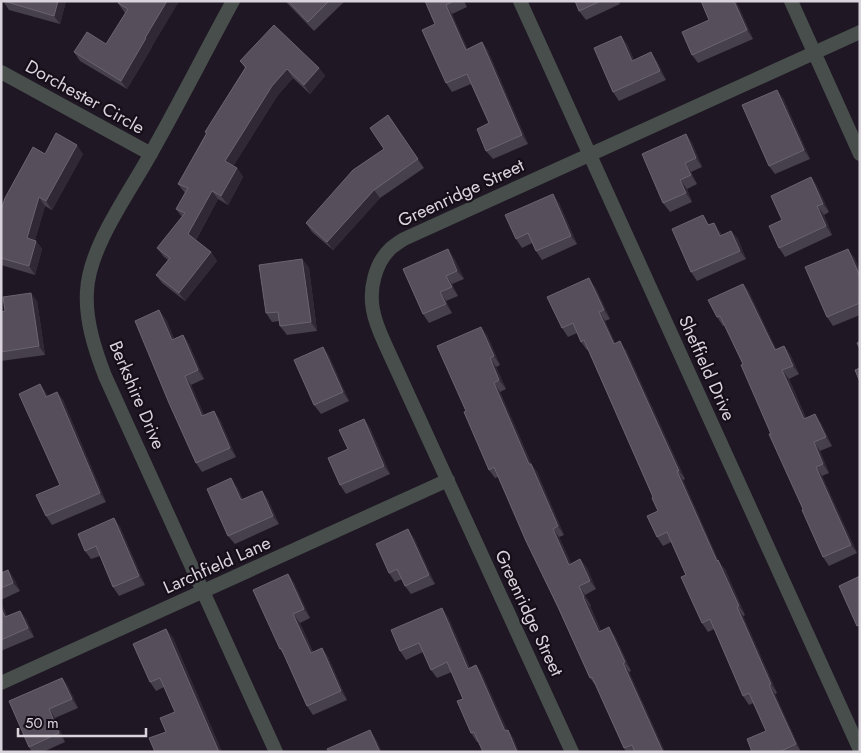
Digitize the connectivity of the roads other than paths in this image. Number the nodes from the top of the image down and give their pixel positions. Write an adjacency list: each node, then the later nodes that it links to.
1 (233, 1): 7 (street, Berkshire Drive)
2 (520, 1): 8 (street, Sheffield Drive)
3 (791, 1): 5 (street)
4 (860, 32): 5 (street, Greenridge Street)
5 (814, 52): 8 (street, Greenridge Street); 9 (street)
6 (1, 72): 7 (street, Dorchester Circle)
7 (150, 154): 11 (street, Berkshire Drive)
8 (590, 154): 10 (street, Greenridge Street); 13 (street, Sheffield Drive)
9 (860, 154)
10 (448, 480): 11 (street, Larchfield Lane); 15 (street, Greenridge Street)
11 (203, 591): 12 (street, Larchfield Lane); 14 (street, Berkshire Drive)
12 (1, 683)
13 (860, 750)
14 (276, 752)
15 (572, 752)

